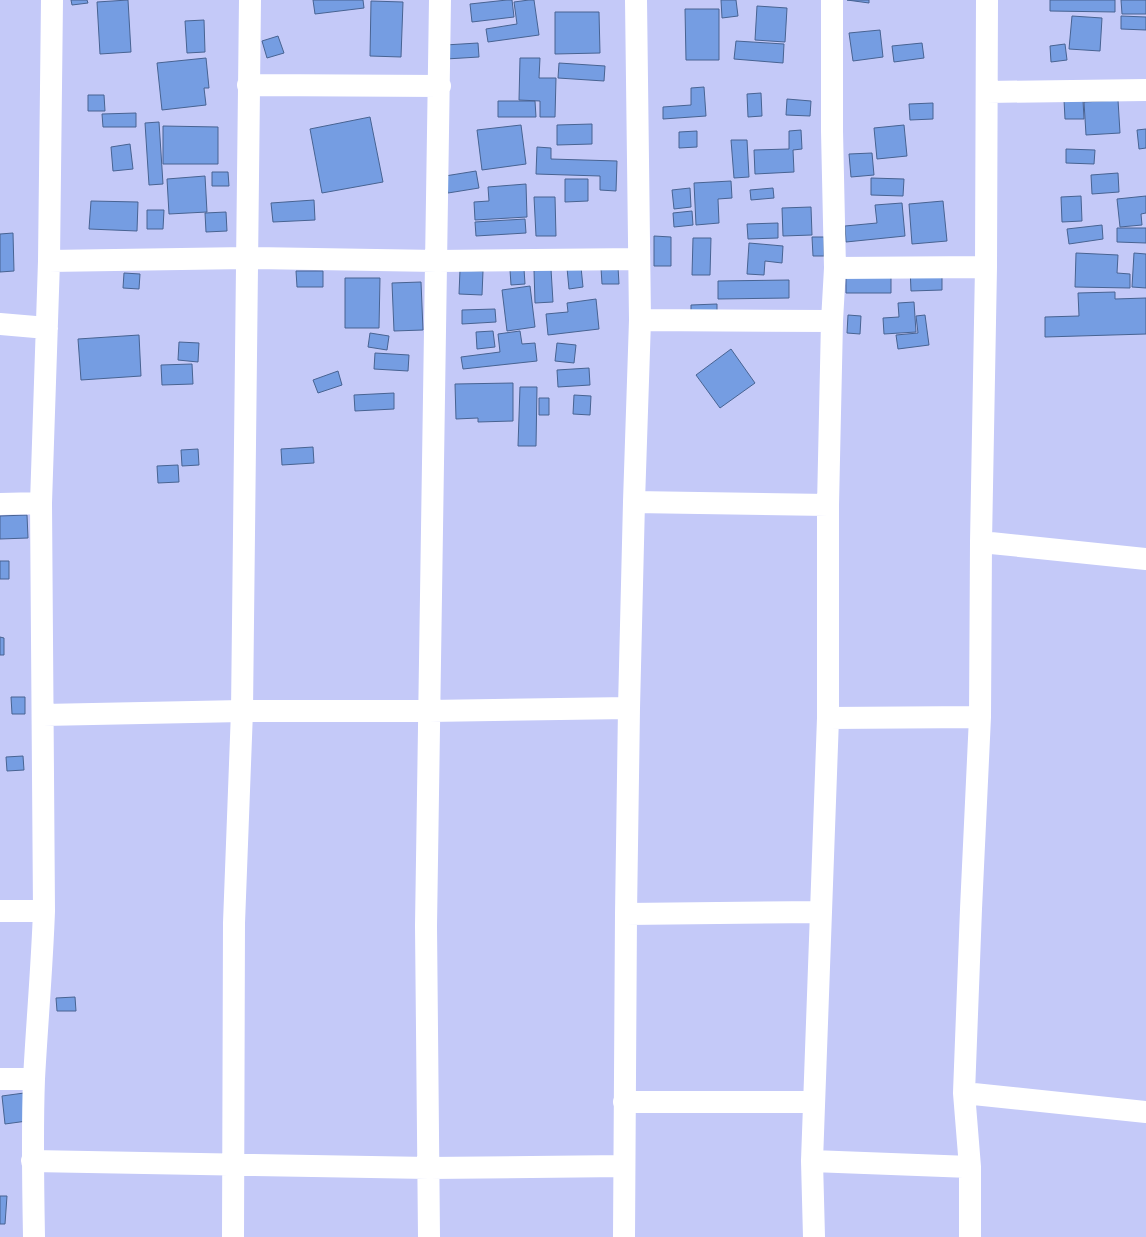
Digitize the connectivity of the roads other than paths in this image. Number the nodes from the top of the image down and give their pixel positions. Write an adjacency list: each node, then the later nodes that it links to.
1 (52, 0): 13 (street)
2 (250, 0): 7 (street)
3 (440, 0): 8 (street)
4 (636, 0): 12 (street)
5 (832, 0): 16 (street)
6 (987, 0): 10 (street)
7 (248, 85): 8 (street); 11 (street)
8 (440, 86): 14 (street)
9 (1146, 90): 10 (street)
10 (987, 92): 15 (street)
11 (247, 258): 13 (street); 14 (street); 29 (street)
12 (639, 259): 14 (street); 17 (street)
13 (49, 261): 20 (street)
14 (437, 261): 28 (street)
15 (986, 267): 16 (street); 25 (street)
16 (835, 268): 18 (street)
17 (640, 320): 18 (street); 21 (street)
18 (832, 321): 24 (street)
19 (0, 324): 20 (street)
20 (47, 328): 22 (street)
21 (634, 502): 24 (street); 27 (street)
22 (41, 503): 23 (street); 30 (street)
23 (0, 504)
24 (828, 505): 32 (street)
25 (981, 542): 26 (street); 31 (street)
26 (1146, 559)
27 (629, 708): 28 (street); 36 (street)
28 (428, 710): 29 (street); 48 (street)
29 (242, 711): 30 (street); 45 (street)
30 (43, 716): 34 (street)
31 (980, 717): 32 (street); 39 (street)
32 (828, 718): 35 (street)
33 (0, 911): 34 (street)
34 (44, 911): 38 (street)
35 (822, 912): 36 (street); 41 (street)
36 (626, 914): 40 (street)
37 (0, 1079): 38 (street)
38 (34, 1079): 43 (street)
39 (964, 1093): 42 (street); 47 (street)
40 (624, 1102): 41 (street); 46 (street)
41 (814, 1102): 44 (street)
42 (1146, 1112)
43 (32, 1161): 45 (street); 49 (street)
44 (812, 1161): 47 (street); 53 (street)
45 (233, 1165): 48 (street); 50 (street)
46 (624, 1166): 48 (street); 52 (street)
47 (970, 1167): 54 (street)
48 (429, 1168): 51 (street)
49 (34, 1237)
50 (233, 1237)
51 (429, 1237)
52 (624, 1237)
53 (814, 1237)
54 (970, 1237)

